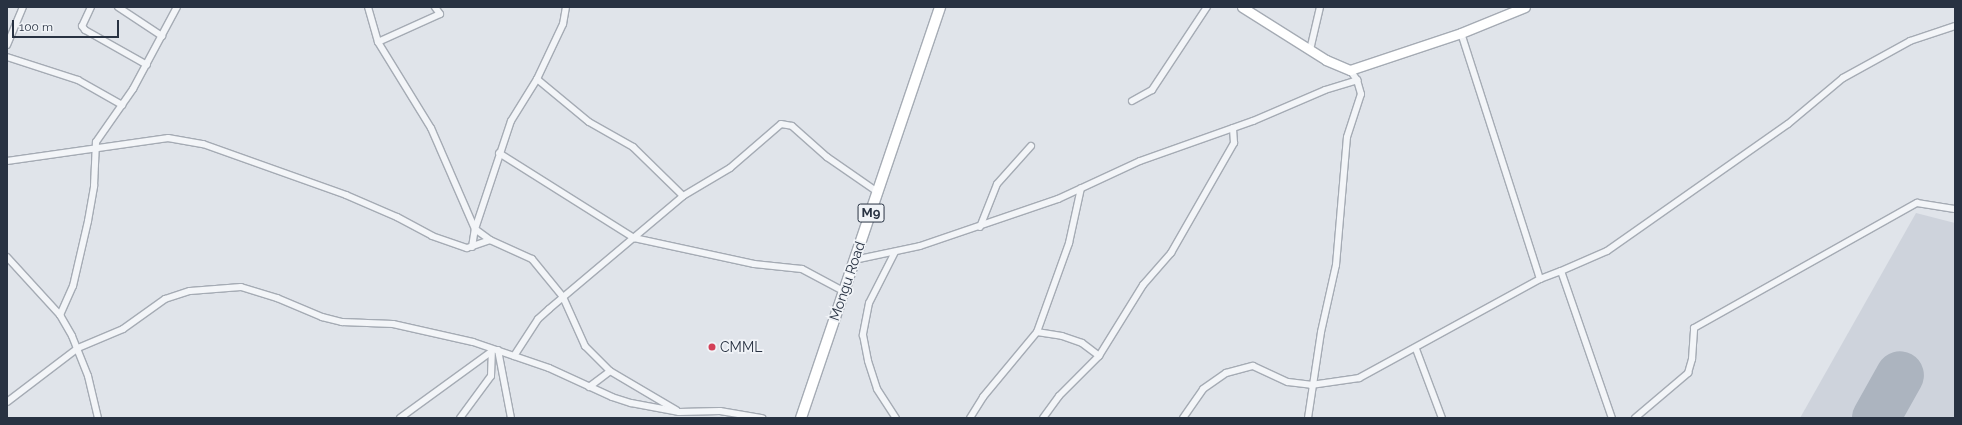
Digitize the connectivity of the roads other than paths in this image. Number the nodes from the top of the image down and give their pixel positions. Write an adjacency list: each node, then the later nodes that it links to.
1 (23, 7): 17 (street)
2 (91, 7): 20 (street)
3 (118, 7): 15 (street)
4 (177, 7): 15 (street)
5 (368, 7): 16 (street)
6 (435, 7): 16 (street)
7 (566, 7): 22 (street)
8 (940, 7): 32 (main road, Mongu Road / M9)
9 (1207, 7): 24 (street)
10 (1242, 7): 18 (main road)
11 (1320, 7): 18 (street)
12 (1525, 7): 14 (main road)
13 (1955, 26): 43 (street)
14 (1461, 33): 21 (main road); 44 (street)
15 (162, 36): 20 (street)
16 (378, 42): 36 (street)
17 (7, 45)
18 (1310, 50): 21 (main road)
19 (7, 57): 25 (street)
20 (147, 65): 25 (street)
21 (1350, 70): 23 (street)
22 (537, 79): 29 (street); 33 (street)
23 (1357, 80): 26 (street); 55 (street)
24 (1132, 101)
25 (122, 105): 28 (street)
26 (1233, 128): 31 (street); 53 (street)
27 (1031, 146): 35 (street)
28 (94, 148): 30 (street); 39 (street); 47 (street)
29 (499, 153): 36 (street); 37 (street)
30 (7, 161)
31 (1082, 188): 35 (street); 48 (street)
32 (879, 192): 33 (street); 42 (main road, Mongu Road / M9)
33 (683, 196): 37 (street)
34 (1955, 209): 74 (street)
35 (980, 227): 40 (street)
36 (475, 229): 38 (street); 39 (street)
37 (634, 238): 45 (street); 46 (street)
38 (490, 240): 39 (street); 46 (street)
39 (472, 247)
40 (895, 252): 42 (street); 67 (street)
41 (7, 257): 47 (street)
42 (854, 260): 45 (main road, Mongu Road / M9)
43 (1562, 271): 44 (street); 73 (street)
44 (1540, 279): 50 (street)
45 (843, 291): 66 (main road, Mongu Road / M9)
46 (563, 298): 52 (street); 54 (street)
47 (60, 315): 49 (street)
48 (1037, 332): 53 (street); 68 (street)
49 (78, 348): 51 (street); 57 (street); 60 (street)
50 (1416, 349): 55 (street); 72 (street)
51 (494, 350): 52 (street); 61 (street); 62 (street); 63 (street)
52 (514, 356): 56 (street)
53 (1099, 356): 69 (street)
54 (610, 371): 56 (street); 59 (street)
55 (1311, 385): 70 (street); 71 (street)
56 (589, 387): 59 (street)
57 (7, 402)
58 (720, 411): 59 (street); 64 (street); 65 (street)
59 (679, 412)
60 (98, 418)
61 (400, 418)
62 (460, 418)
63 (511, 418)
64 (714, 418)
65 (762, 418)
66 (801, 418)
67 (896, 418)
68 (970, 418)
69 (1043, 418)
70 (1183, 418)
71 (1308, 418)
72 (1442, 418)
73 (1612, 418)
74 (1635, 418)

